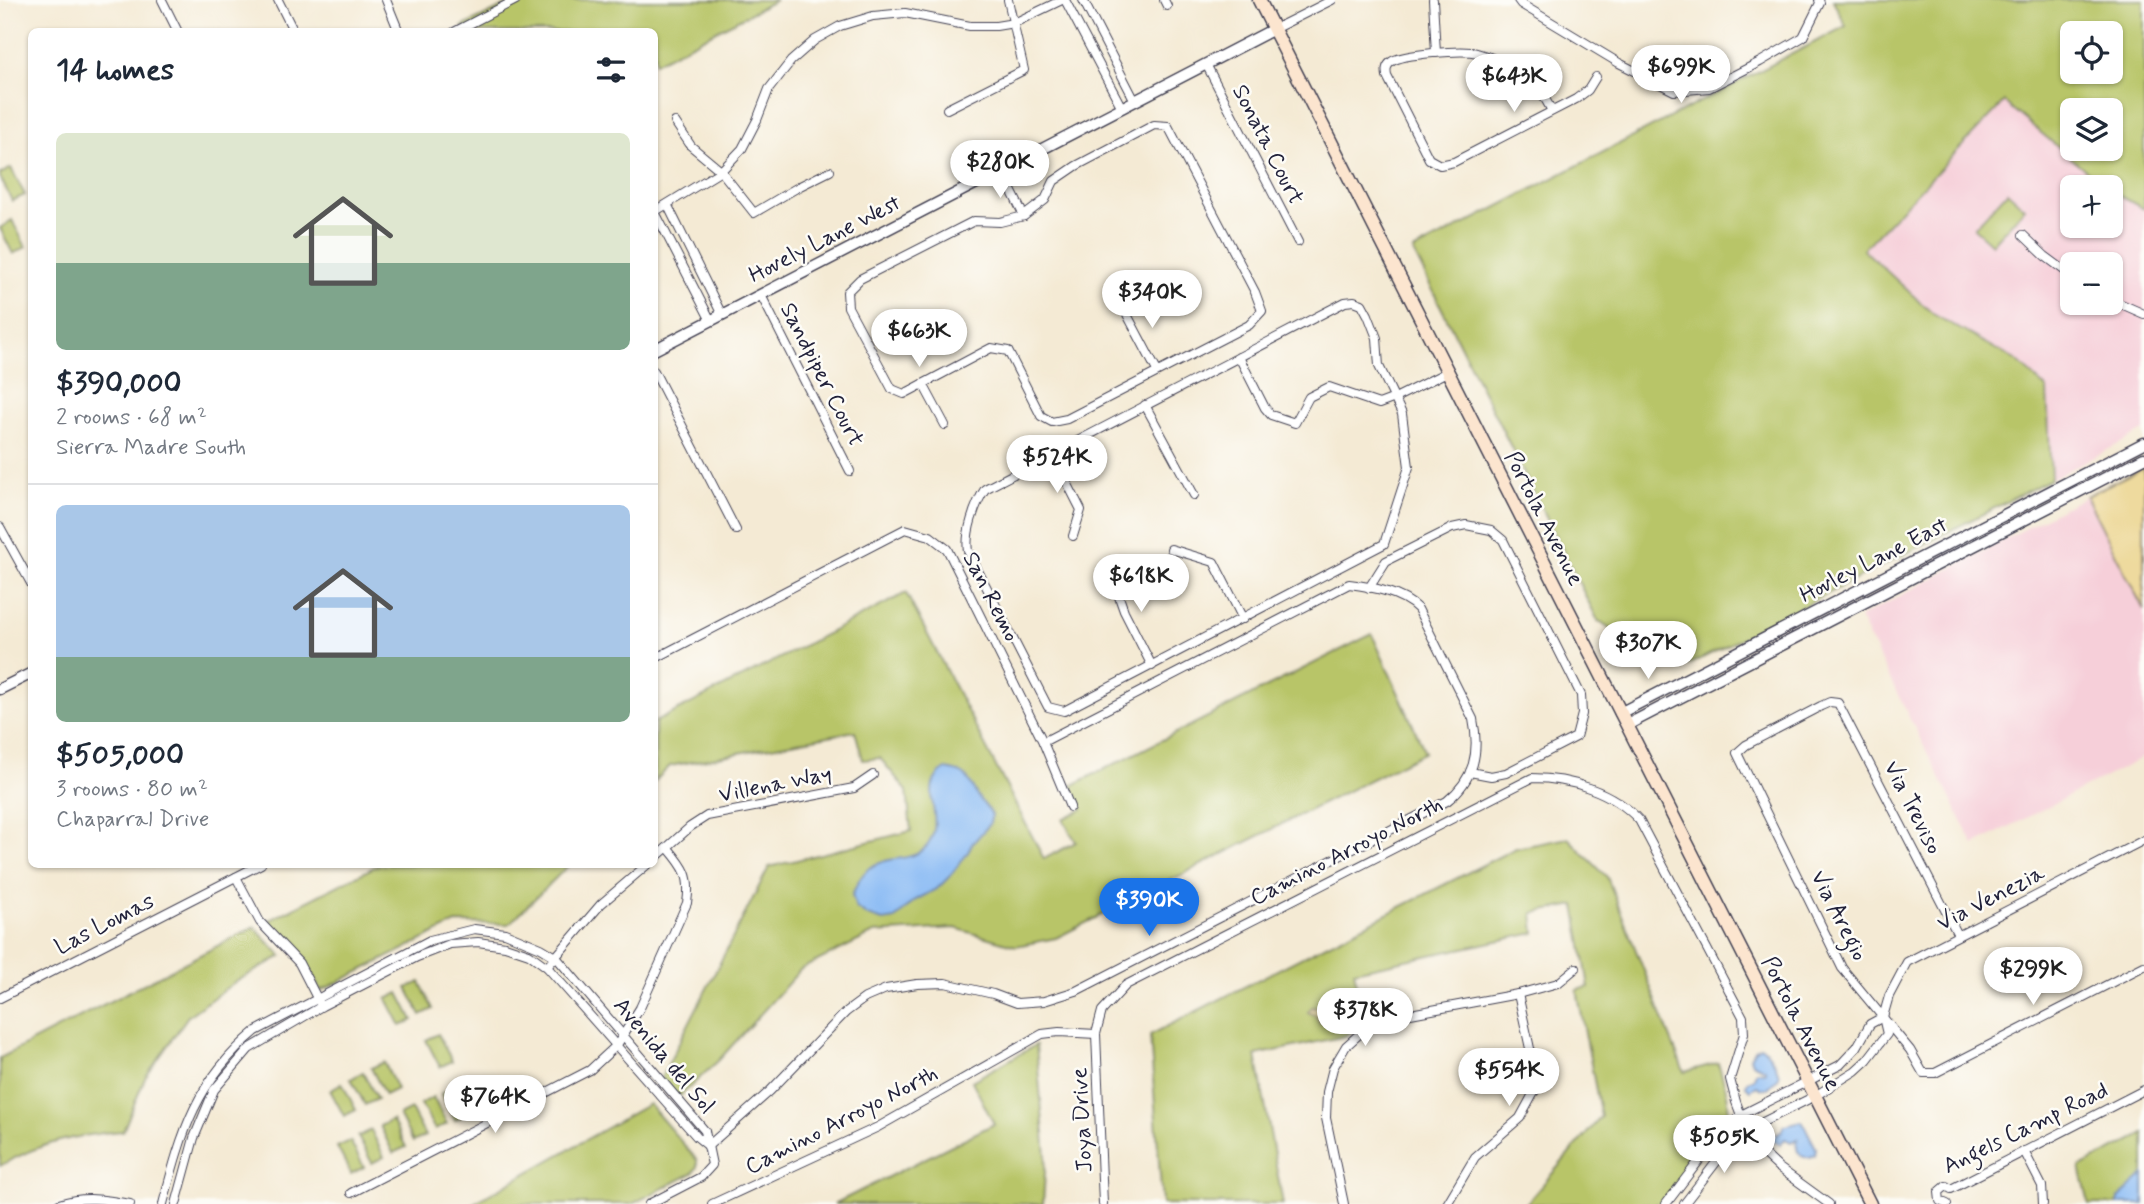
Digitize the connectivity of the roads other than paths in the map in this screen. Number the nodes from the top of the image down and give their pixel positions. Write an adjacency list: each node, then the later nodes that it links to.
1 (162, 0): 14 (street)
2 (278, 0): 15 (street)
3 (386, 0): 16 (street)
4 (516, 0): 17 (street)
5 (1008, 0): 13 (street)
6 (1064, 0): 13 (street); 20 (street)
7 (1083, 0): 18 (street)
8 (1259, 0): 19 (main road, Portola Avenue)
9 (1332, 0): 19 (street)
10 (1433, 0): 21 (street)
11 (1518, 0): 12 (street)
12 (1819, 0)
13 (1014, 23): 26 (street); 30 (street)
14 (176, 28)
15 (292, 28)
16 (397, 28)
17 (462, 28)
18 (1098, 29): 20 (street); 24 (street)
19 (1274, 29): 22 (street, Hovely Lane West); 50 (main road, Portola Avenue)
20 (1084, 36): 25 (street)
21 (1436, 53): 27 (street); 27 (street)
22 (1206, 64): 24 (street, Hovely Lane West); 37 (street, Sonata Court)
23 (1596, 77): 27 (street)
24 (1135, 101): 25 (street, Hovely Lane West)
25 (1122, 108): 29 (street, Hovely Lane West)
26 (947, 110)
27 (1552, 111)
28 (675, 122): 30 (street)
29 (1001, 170): 34 (street); 41 (street, Hovely Lane West)
30 (721, 171): 31 (street); 32 (street)
31 (830, 171)
32 (668, 206): 33 (street); 38 (street)
33 (658, 211)
34 (1024, 216): 49 (street); 52 (street)
35 (658, 218): 39 (street)
36 (2023, 234): 40 (street)
37 (1298, 242)
38 (686, 243): 39 (street); 45 (street)
39 (673, 250): 46 (street)
40 (2060, 267)
41 (761, 295): 45 (street, Hovely Lane West); 59 (street, Sandpiper Court)
42 (1121, 303): 49 (street)
43 (2123, 305): 44 (street)
44 (2144, 314)
45 (722, 315): 46 (street, Hovely Lane West)
46 (711, 321): 47 (street, Hovely Lane West)
47 (658, 348)
48 (1239, 357): 53 (street); 53 (street); 54 (street)
49 (1157, 371): 52 (street)
50 (1447, 372): 53 (street); 76 (main road, Portola Avenue)
51 (658, 379): 62 (street)
52 (923, 384): 55 (street)
53 (1395, 398): 70 (street)
54 (1146, 405): 57 (street); 60 (street)
55 (945, 425)
56 (2144, 443): 65 (street, Hovley Lane East)
57 (1052, 453): 63 (street); 72 (street)
58 (2144, 458): 69 (street, Hovley Lane East)
59 (850, 471)
60 (1194, 495)
61 (0, 527): 67 (street)
62 (736, 530)
63 (1073, 536)
64 (1171, 549): 70 (street)
65 (1918, 559): 69 (street); 76 (street, Hovley Lane East)
66 (1110, 572): 72 (street)
67 (28, 579)
68 (1369, 588): 78 (street); 79 (street); 79 (street)
69 (1862, 606): 77 (street, Hovley Lane East)
70 (1243, 619): 72 (street)
71 (658, 657): 78 (street, San Remo)
72 (1152, 666)
73 (28, 675): 74 (street)
74 (0, 689)
75 (1830, 702): 88 (street, Via Treviso); 96 (street, Via Aregio)
76 (1620, 713): 77 (main road, Portola Avenue)
77 (1627, 725): 100 (main road, Portola Avenue)
78 (1043, 742): 81 (street, San Remo)
79 (1470, 772): 105 (street)
80 (873, 775): 83 (street, Villena Way)
81 (1070, 807)
82 (2144, 840): 88 (street, Via Venezia)
83 (668, 848): 84 (street, Villena Way); 98 (street)
84 (658, 856)
85 (253, 868): 87 (street)
86 (643, 868): 89 (street)
87 (236, 877): 94 (street, Las Lomas); 95 (street)
88 (1958, 935): 96 (street, Via Venezia)
89 (556, 957): 91 (street); 95 (street, Avenida del Sol); 98 (street, Avenida del Sol)
90 (2144, 966): 96 (street, Via Aregio)
91 (547, 967): 95 (street, Avenida del Sol); 99 (street, Avenida del Sol)
92 (1576, 968): 93 (street)
93 (1518, 994): 115 (street); 116 (street)
94 (0, 998)
95 (320, 1002): 110 (street, Avenida del Sol); 111 (street, Avenida del Sol)
96 (1883, 1017): 100 (street, Via Venezia); 102 (street, Via Venezia)
97 (1096, 1034): 103 (street, Camino Arroyo North); 113 (street, Camino Arroyo North); 114 (street, Joya Drive)
98 (624, 1035): 99 (street); 105 (street, Avenida del Sol)
99 (617, 1045): 105 (street, Avenida del Sol); 107 (street)
100 (1808, 1082): 102 (main road, Portola Avenue); 103 (street, Via Venezia)
101 (2144, 1090): 106 (street, Angels Camp Road)
102 (1815, 1096): 104 (street); 120 (main road, Portola Avenue)
103 (1741, 1115): 104 (street, Camino Arroyo North); 117 (street, Via Venezia)
104 (1747, 1130): 118 (street); 119 (street, Camino Arroyo North)
105 (708, 1146): 112 (street)
106 (2024, 1152): 121 (street, Angels Camp Road); 122 (street)
107 (351, 1193)
108 (59, 1204): 109 (street)
109 (130, 1204)
110 (163, 1204)
111 (176, 1204)
112 (649, 1204)
113 (712, 1204)
114 (1103, 1204)
115 (1344, 1204)
116 (1447, 1204)
117 (1666, 1204)
118 (1684, 1204)
119 (1829, 1204)
120 (1870, 1204)
121 (1947, 1204)
122 (2043, 1204)

